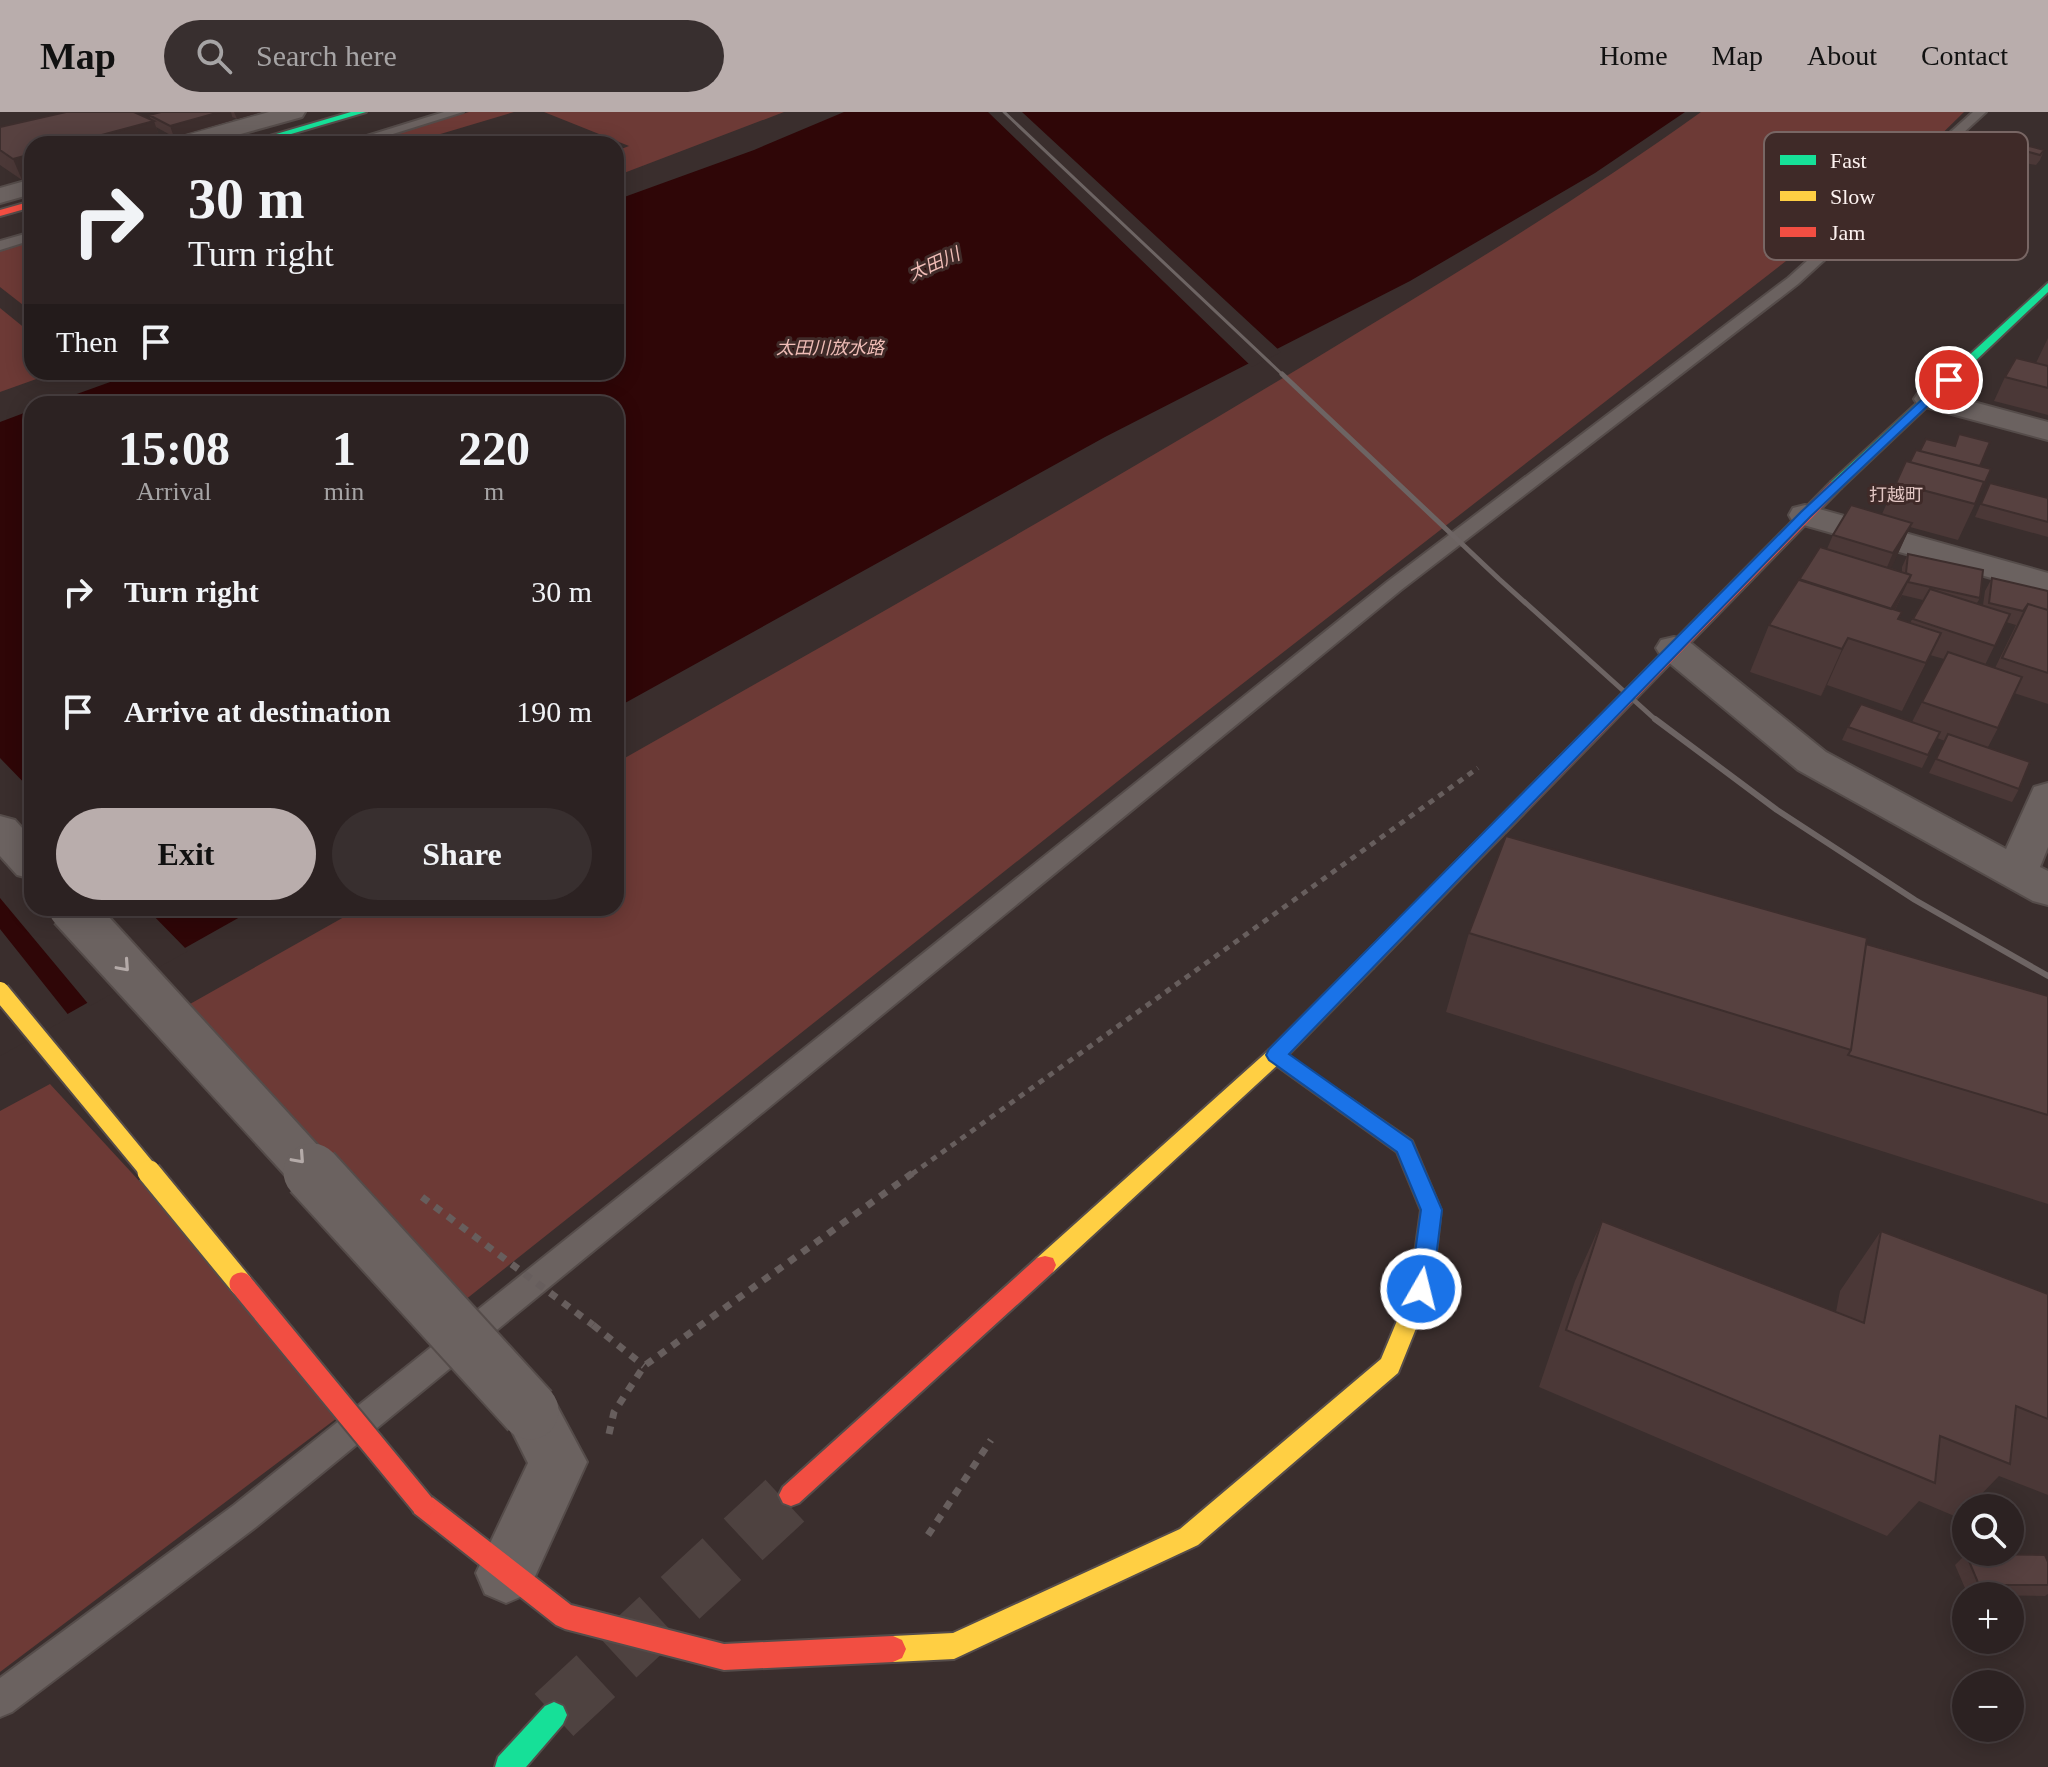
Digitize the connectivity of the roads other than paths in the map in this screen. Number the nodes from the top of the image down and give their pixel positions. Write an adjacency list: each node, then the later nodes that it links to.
1 (294, 112): 6 (street)
2 (361, 112): 7 (street)
3 (457, 112): 8 (lane)
4 (1980, 112): 5 (lane)
5 (1958, 132)
6 (208, 136)
7 (276, 136)
8 (374, 136)
9 (24, 187): 10 (street)
10 (0, 194)
11 (24, 206): 12 (street)
12 (0, 213)
13 (24, 238): 14 (lane)
14 (0, 246)
15 (1816, 260): 31 (lane)
16 (2048, 286): 17 (street)
17 (1929, 399): 18 (street); 19 (street)
18 (2048, 431)
19 (1805, 515): 20 (street); 21 (street)
20 (2048, 584)
21 (1674, 648): 25 (street); 28 (street)
22 (2048, 796): 25 (street)
23 (0, 830): 24 (street)
24 (24, 856)
25 (2033, 881)
26 (78, 916): 30 (street, one-way to 30, bridge)
27 (0, 991): 30 (street, bridge)
28 (1276, 1055): 29 (street); 30 (street)
29 (791, 1495)
30 (506, 1573)
31 (0, 1700)
32 (554, 1715): 33 (street)
33 (508, 1767)

